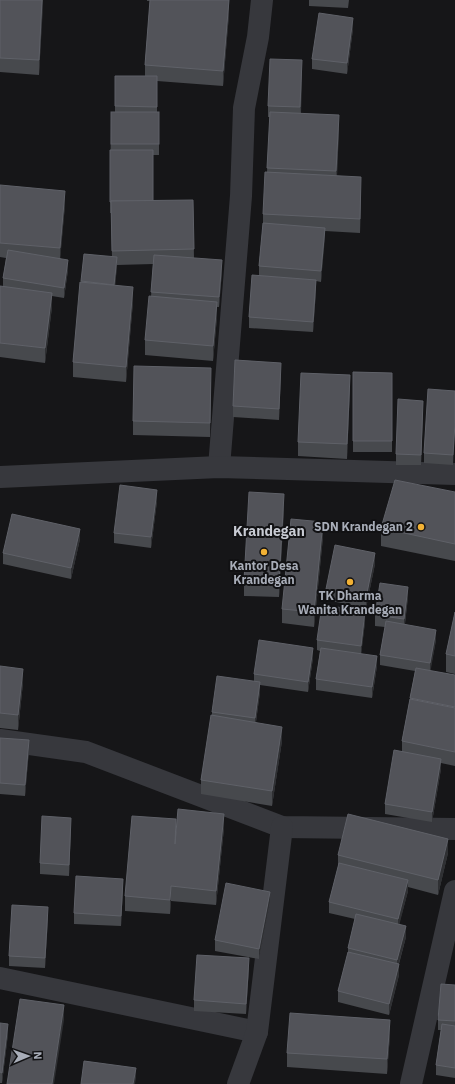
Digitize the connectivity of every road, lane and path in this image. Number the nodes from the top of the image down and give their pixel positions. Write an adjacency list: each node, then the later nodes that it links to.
1 (262, 0): 2 (street)
2 (219, 467): 3 (street); 4 (street)
3 (455, 474)
4 (1, 481)
5 (0, 740): 6 (street)
6 (282, 827): 7 (street); 10 (street)
7 (455, 829)
8 (455, 892): 12 (street)
9 (0, 978): 10 (street)
10 (257, 1032): 11 (street)
11 (238, 1084)
12 (411, 1084)

